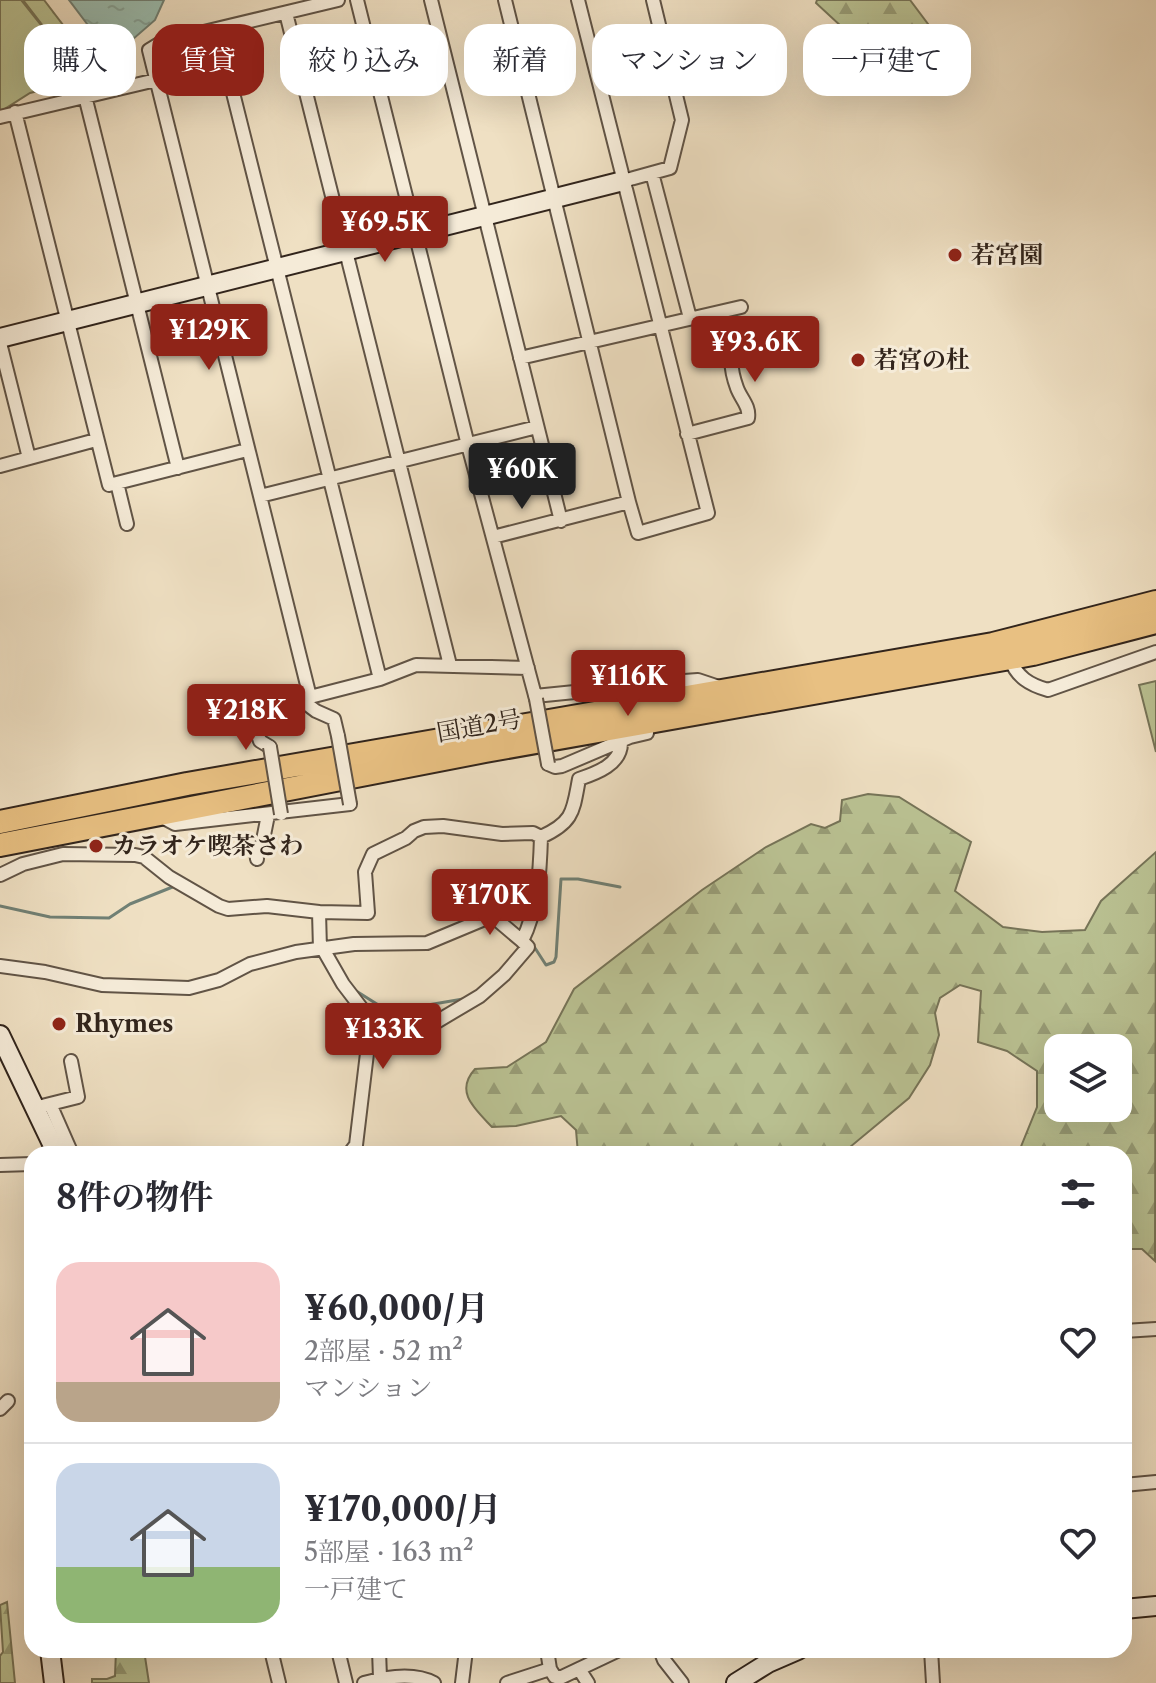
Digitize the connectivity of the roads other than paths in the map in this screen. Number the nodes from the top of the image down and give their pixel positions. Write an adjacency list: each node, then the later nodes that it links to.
1 (338, 0): 7 (street)
2 (357, 0): 18 (street)
3 (431, 0): 17 (street)
4 (505, 0): 16 (street)
5 (578, 0): 15 (street)
6 (653, 0): 14 (street)
7 (286, 13): 8 (street); 19 (street)
8 (239, 24)
9 (85, 96): 12 (street); 22 (street)
10 (160, 96): 21 (street)
11 (234, 96): 20 (street)
12 (15, 112): 13 (street); 25 (street)
13 (0, 117)
14 (652, 173): 15 (street); 24 (street)
15 (623, 181): 16 (street); 26 (street)
16 (554, 199): 17 (street); 28 (street)
17 (484, 217): 18 (street); 29 (street)
18 (415, 235): 19 (street); 33 (street)
19 (346, 252): 20 (street); 36 (street)
20 (277, 269): 21 (street); 39 (street)
21 (207, 285): 22 (street); 34 (street)
22 (136, 303): 25 (street); 38 (street)
23 (741, 307): 24 (street)
24 (696, 318): 26 (street); 31 (street)
25 (68, 321): 27 (street); 32 (street)
26 (659, 324): 28 (street); 31 (street)
27 (0, 340): 35 (street)
28 (590, 341): 29 (street); 42 (street)
29 (520, 358): 30 (street)
30 (537, 427): 33 (street); 43 (street)
31 (687, 434): 42 (street)
32 (96, 440): 35 (street); 40 (street)
33 (468, 445): 36 (street); 45 (street)
34 (247, 450): 38 (street); 41 (street)
35 (29, 458): 37 (street)
36 (399, 462): 39 (street); 50 (street)
37 (0, 466)
38 (178, 468): 40 (street)
39 (329, 479): 41 (street); 52 (street)
40 (117, 483): 44 (street)
41 (260, 496): 54 (street)
42 (629, 502): 43 (street)
43 (561, 521): 45 (street)
44 (127, 524)
45 (493, 537): 51 (street)
46 (1156, 602): 53 (highway, 国道2号)
47 (1156, 622): 49 (highway, 国道2号)
48 (1156, 652): 49 (street)
49 (1010, 658): 56 (highway, 国道2号)
50 (450, 665): 51 (street); 52 (street)
51 (528, 668): 55 (street)
52 (380, 679): 54 (street)
53 (725, 690): 55 (street); 61 (highway, 国道2号)
54 (310, 697): 60 (street, bridge)
55 (536, 698): 58 (street, bridge)
56 (713, 712): 58 (street); 59 (highway, 国道2号)
57 (243, 717): 60 (street, bridge)
58 (621, 743): 62 (street)
59 (155, 813): 60 (street); 63 (highway, 国道2号)
60 (274, 815): 64 (street)
61 (0, 822)
62 (541, 837): 66 (street); 67 (street)
63 (0, 845)
64 (257, 859)
65 (0, 875): 66 (street)
66 (319, 912): 68 (street)
67 (522, 941): 68 (street); 71 (street)
68 (319, 949): 69 (street); 71 (street)
69 (0, 966)
70 (0, 1035): 74 (street)
71 (368, 1045): 78 (street)
72 (71, 1061): 74 (street)
73 (0, 1063): 75 (street)
74 (42, 1106): 76 (street); 77 (street)
75 (40, 1146)
76 (54, 1146)
77 (67, 1146)
78 (355, 1146)
79 (24, 1164): 80 (street)
80 (0, 1165)
81 (1156, 1329): 82 (street)
82 (1132, 1330)
83 (1156, 1482): 84 (street)
84 (1132, 1484)
85 (1156, 1606): 86 (street)
86 (1132, 1608)
87 (51, 1658): 102 (street)
88 (63, 1658): 103 (street)
89 (273, 1658): 104 (street)
90 (340, 1658): 105 (street)
91 (379, 1658): 100 (street)
92 (465, 1658): 108 (street)
93 (548, 1658): 98 (street)
94 (602, 1658): 99 (street)
95 (663, 1658): 111 (street)
96 (770, 1658): 101 (street)
97 (931, 1658): 112 (street)
98 (550, 1669): 99 (street); 109 (street)
99 (579, 1669): 110 (street)
100 (380, 1678): 106 (street); 107 (street)
101 (741, 1681)
102 (54, 1683)
103 (66, 1683)
104 (279, 1683)
105 (346, 1683)
106 (364, 1683)
107 (434, 1683)
108 (462, 1683)
109 (507, 1683)
110 (588, 1683)
111 (682, 1683)
112 (933, 1683)

